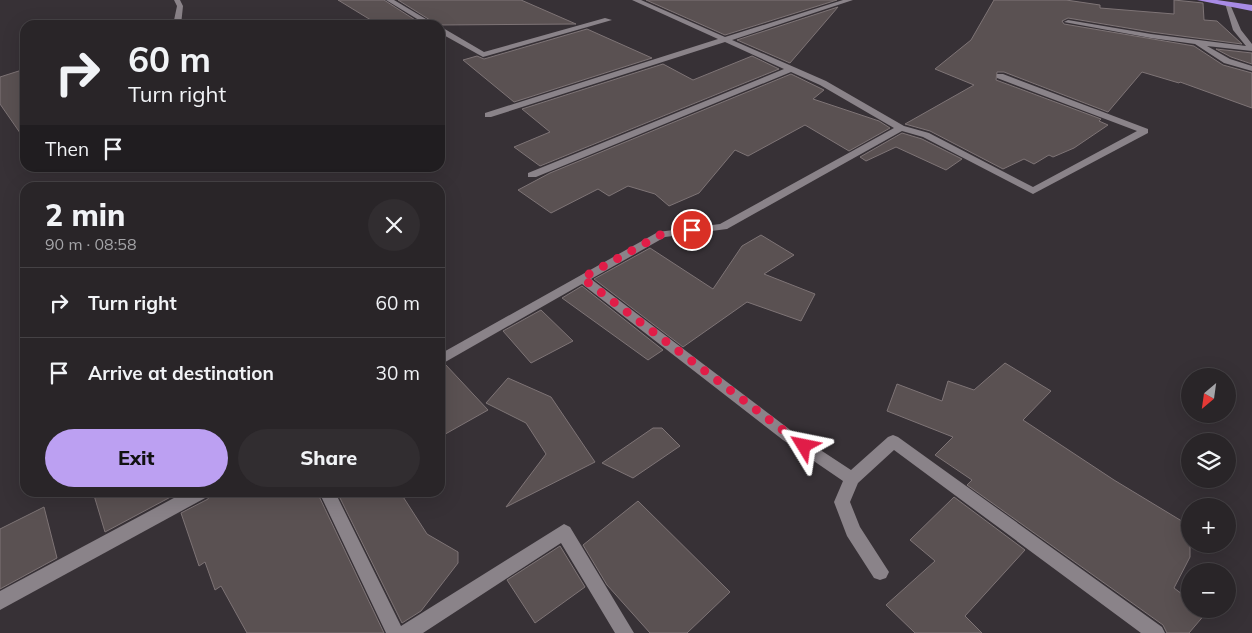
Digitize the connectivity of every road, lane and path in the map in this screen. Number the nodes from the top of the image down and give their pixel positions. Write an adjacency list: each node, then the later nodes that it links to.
1 (178, 0): 8 (street)
2 (389, 0): 9 (street)
3 (635, 0): 13 (street)
4 (850, 0): 13 (street)
5 (1201, 0): 6 (highway)
6 (1227, 4): 7 (highway); 15 (street)
7 (1252, 8)
8 (178, 20)
9 (423, 20)
10 (608, 20): 12 (street)
11 (1068, 22): 14 (street)
12 (445, 33)
13 (724, 39): 16 (street); 19 (street)
14 (1192, 40): 15 (street); 17 (street)
15 (1252, 48)
16 (790, 69): 20 (street); 21 (street)
17 (1252, 69)
18 (1000, 76): 20 (street)
19 (488, 114)
20 (901, 128): 22 (street)
21 (532, 175)
22 (582, 278): 23 (street); 24 (street)
23 (445, 357)
24 (852, 479): 27 (street); 32 (street)
25 (192, 497): 28 (street)
26 (329, 497): 29 (street)
27 (880, 572)
28 (0, 601)
29 (395, 633)
30 (407, 633): 31 (street)
31 (625, 633)
32 (1156, 633)

